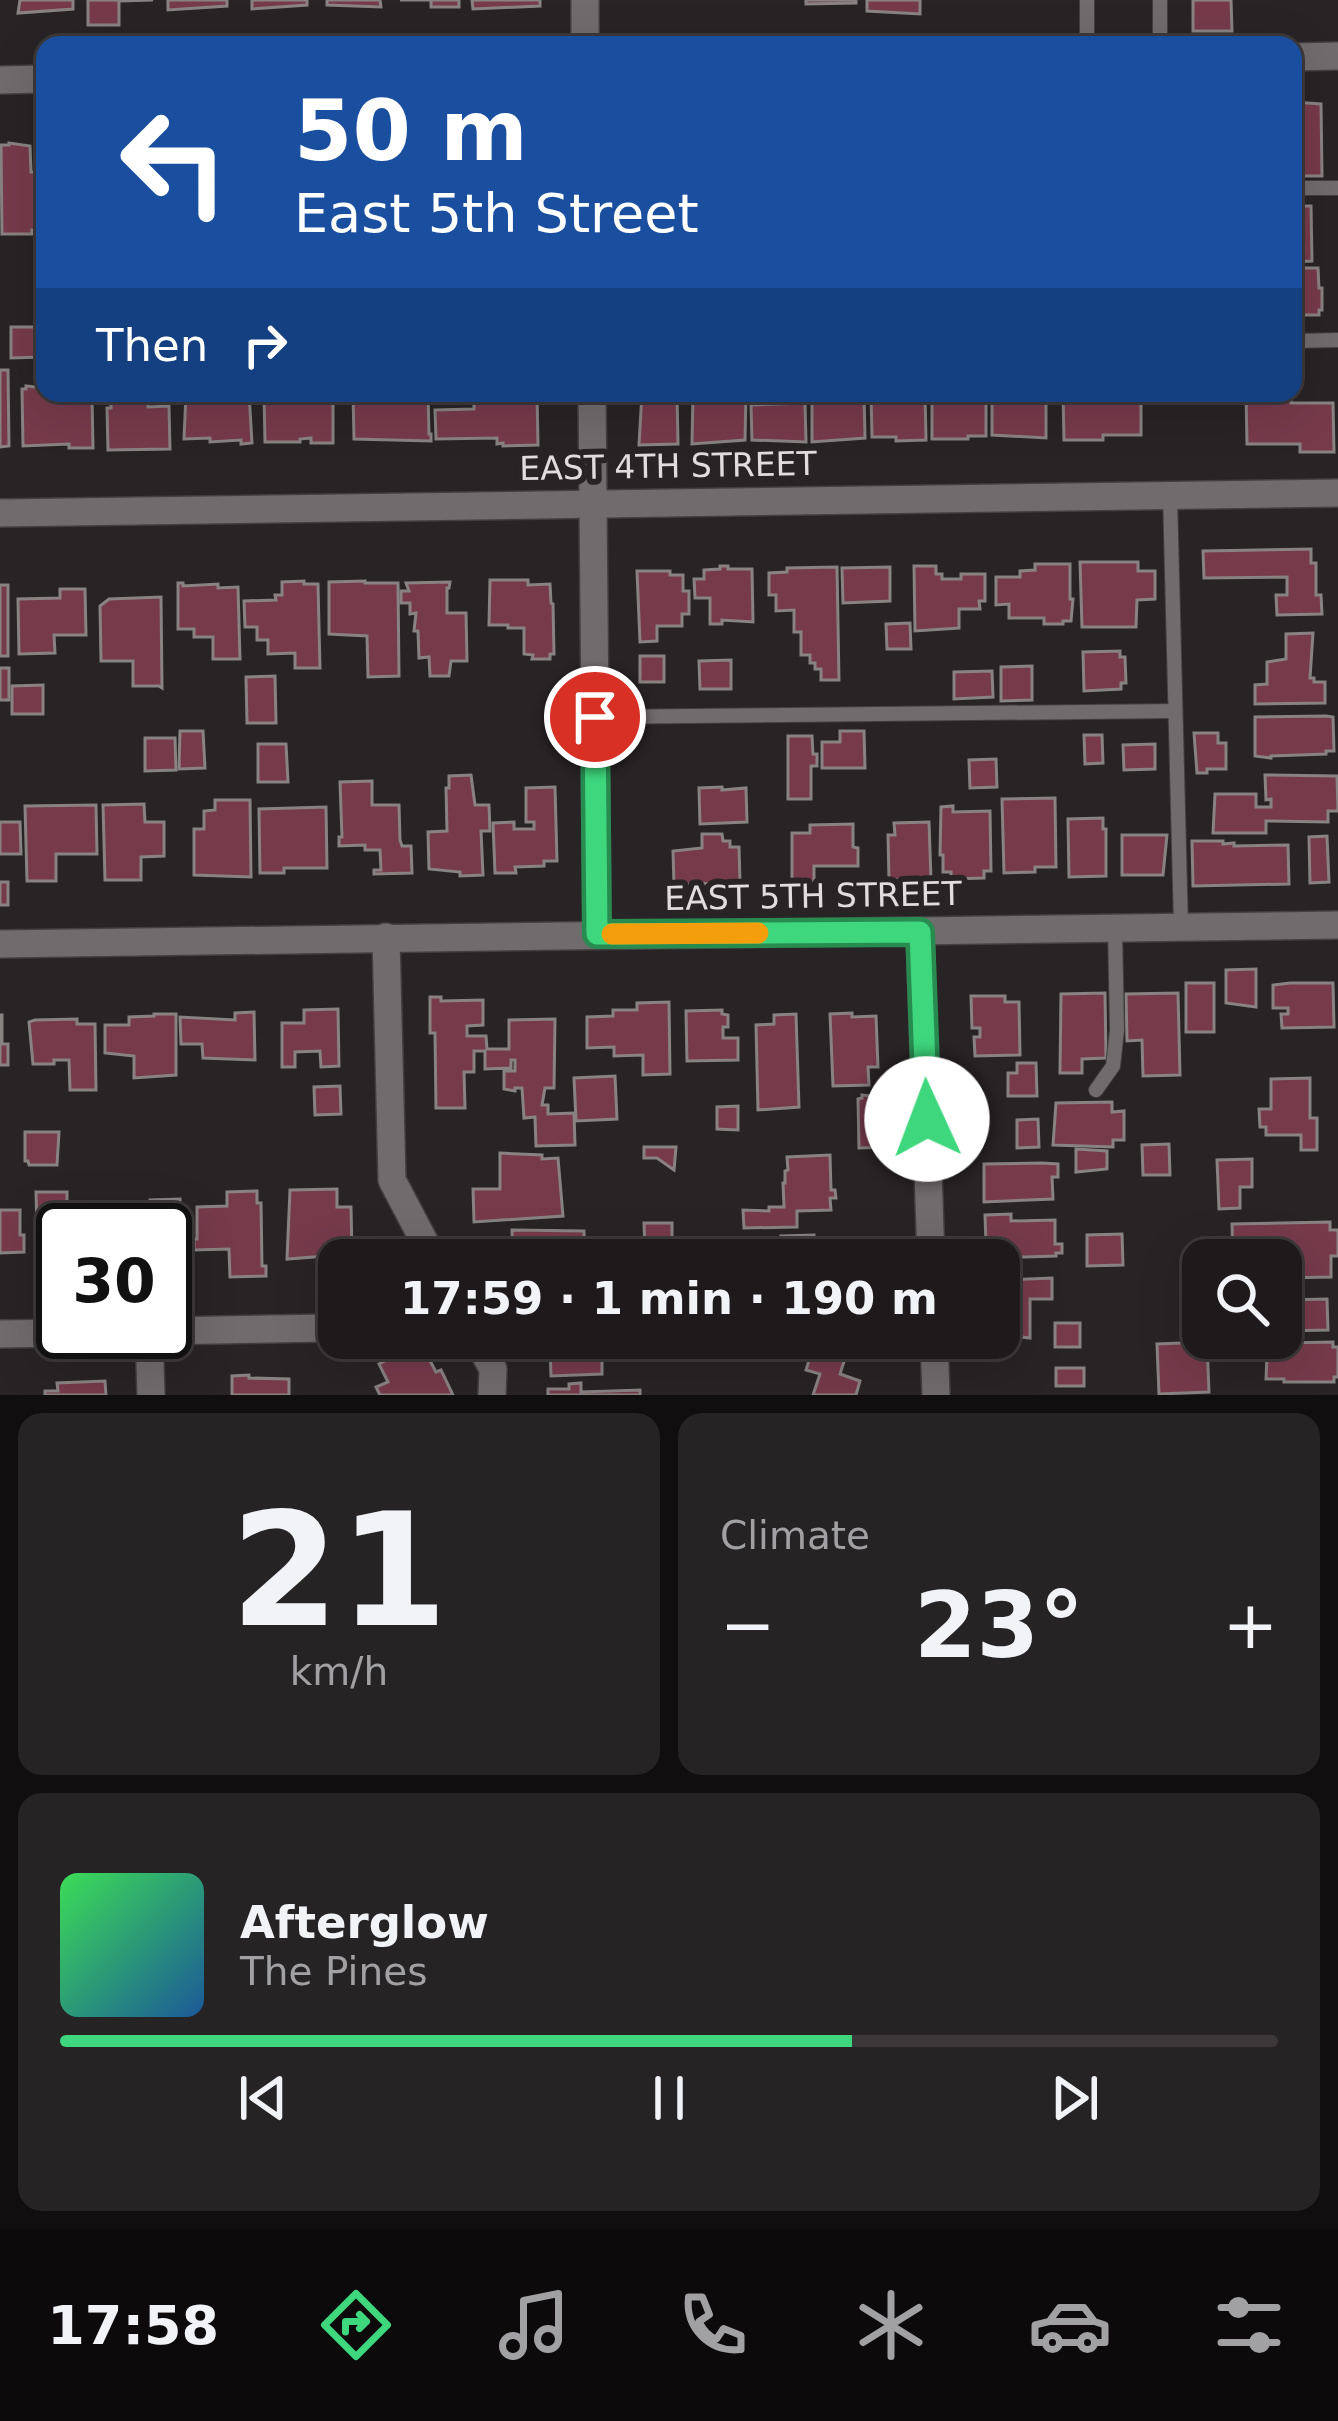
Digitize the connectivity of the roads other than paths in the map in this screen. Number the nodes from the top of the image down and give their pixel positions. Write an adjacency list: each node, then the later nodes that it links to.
1 (585, 0): 4 (street)
2 (1087, 0): 5 (lane)
3 (1160, 0): 6 (lane)
4 (585, 36)
5 (1088, 36)
6 (1160, 36)
7 (1338, 56): 8 (street)
8 (1302, 57)
9 (0, 80): 10 (street)
10 (36, 80)
11 (1302, 188): 12 (lane)
12 (1338, 188)
13 (1338, 340): 14 (lane)
14 (1302, 341)
15 (592, 402): 18 (street)
16 (1338, 493): 17 (street, EAST 4TH STREET)
17 (1170, 495): 18 (street, EAST 4TH STREET); 20 (lane)
18 (594, 503): 19 (street, EAST 4TH STREET); 21 (street)
19 (0, 513)
20 (1175, 710): 21 (lane); 23 (lane)
21 (595, 717): 26 (street)
22 (1338, 925): 23 (street, EAST 5TH STREET)
23 (1180, 927): 24 (street, EAST 5TH STREET)
24 (1115, 928): 25 (street, EAST 5TH STREET); 29 (lane)
25 (920, 932): 26 (street, EAST 5TH STREET); 31 (street)
26 (597, 934): 27 (street, EAST 5TH STREET)
27 (386, 937): 28 (street, EAST 5TH STREET); 30 (street)
28 (0, 944)
29 (1096, 1090)
30 (423, 1239)
31 (930, 1239)
32 (318, 1328): 33 (street)
33 (192, 1331)
34 (36, 1333): 35 (street)
35 (0, 1334)
36 (150, 1359): 39 (street)
37 (488, 1359): 40 (street)
38 (935, 1359): 41 (street)
39 (152, 1395)
40 (492, 1395)
41 (936, 1395)

